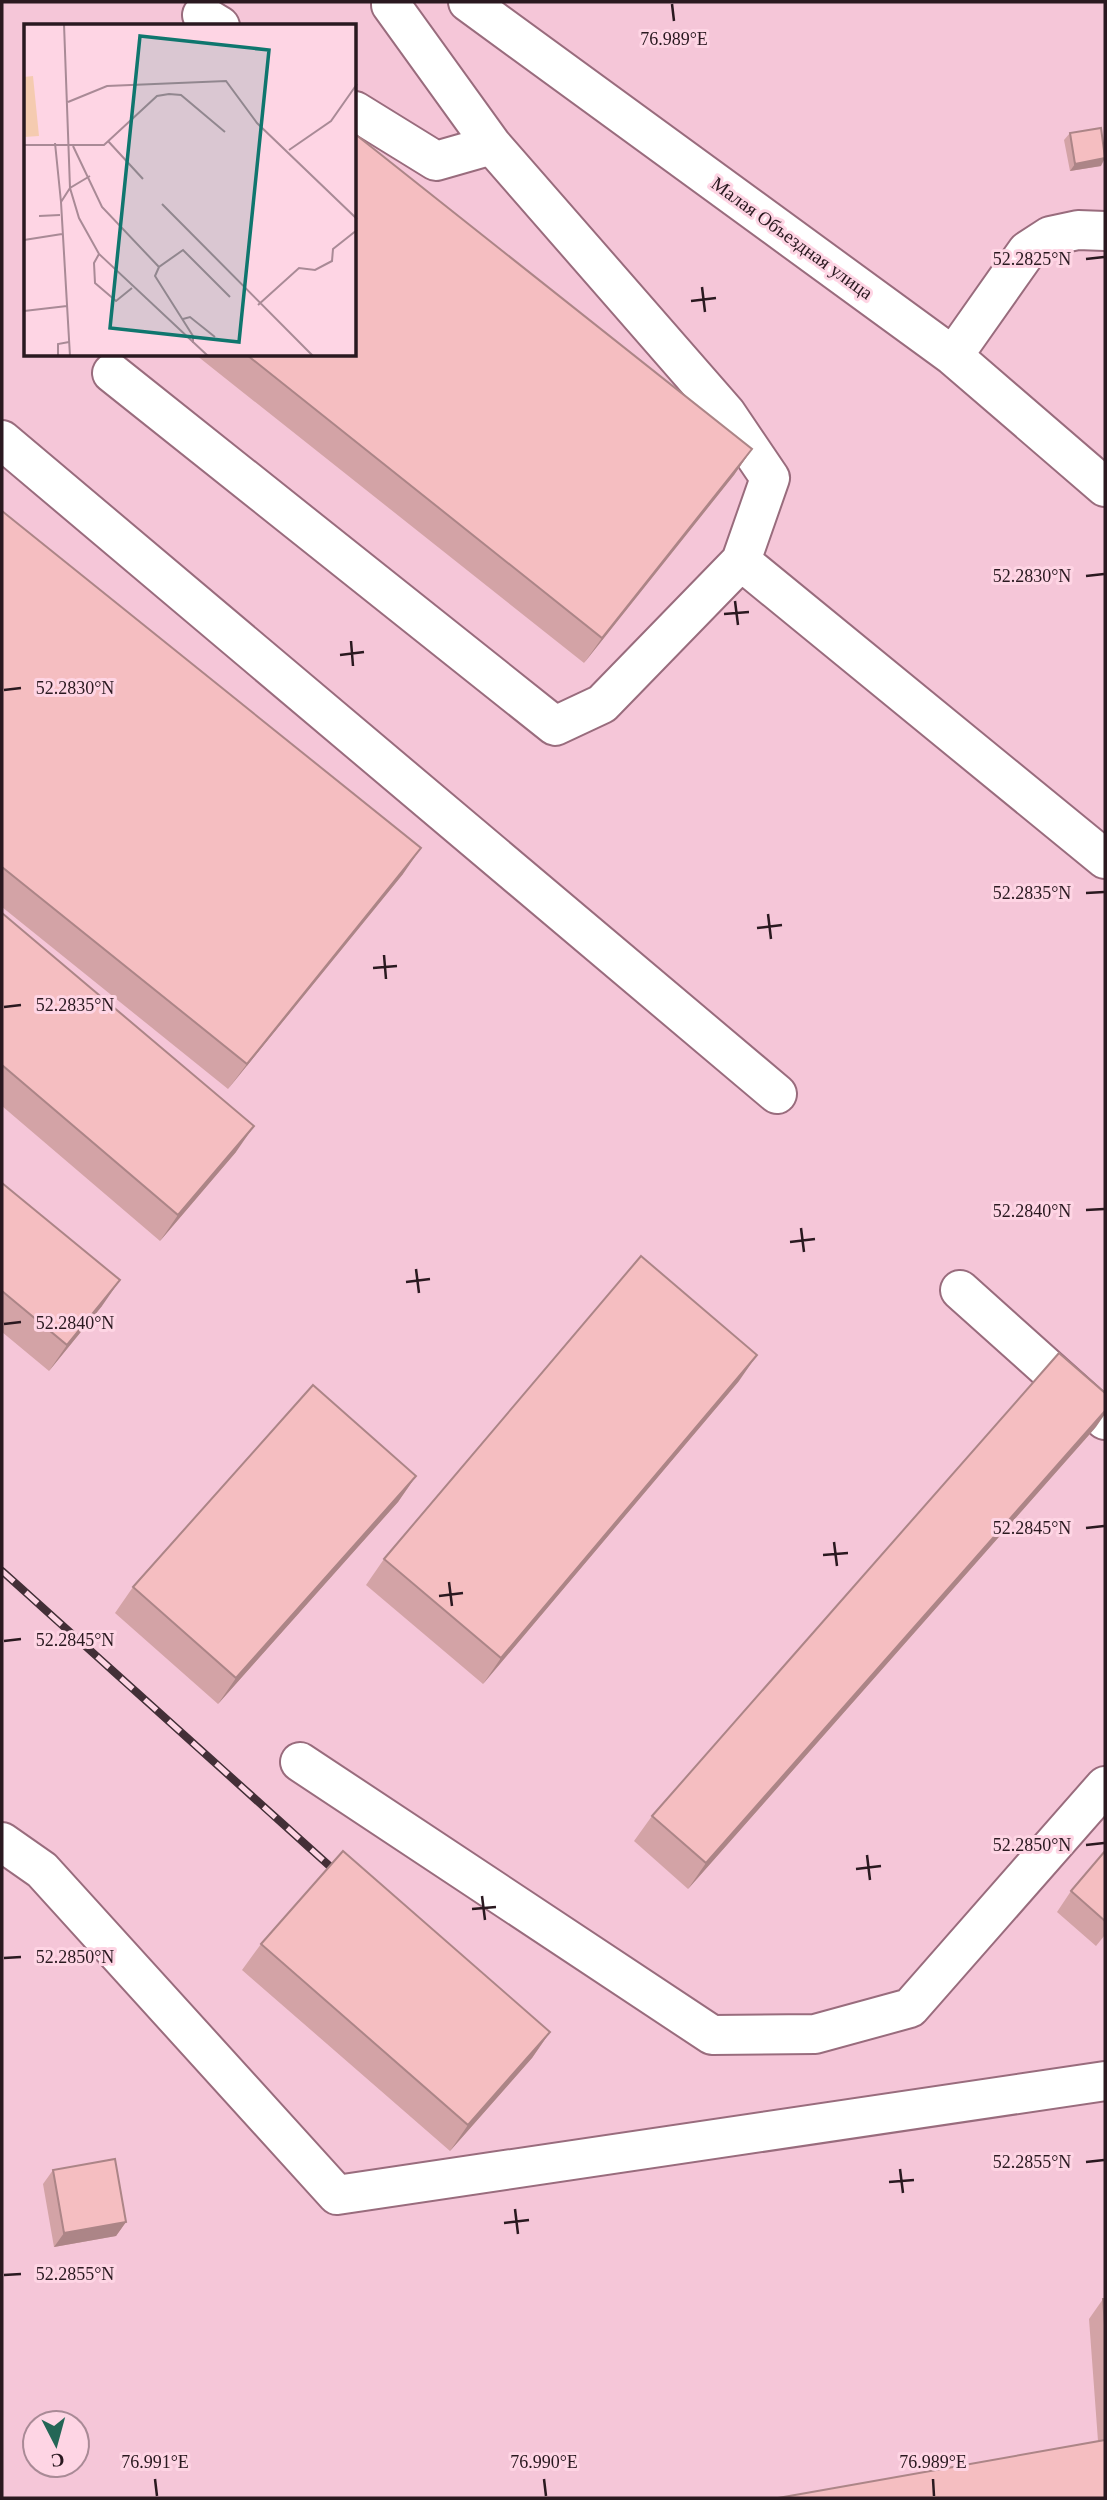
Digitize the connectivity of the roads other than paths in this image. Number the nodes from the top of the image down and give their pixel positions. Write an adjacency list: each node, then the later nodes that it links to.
1 (391, 2): 4 (street)
2 (468, 2): 6 (street, Малая Объездная улица)
3 (357, 112): 4 (street)
4 (492, 145): 10 (street)
5 (1105, 231): 6 (street)
6 (953, 356): 9 (street, Малая Объездная улица)
7 (112, 373): 10 (street)
8 (2, 440): 12 (street)
9 (1105, 487)
10 (741, 561): 11 (street)
11 (1105, 859)
12 (777, 1094)
13 (960, 1290): 14 (street)
14 (1105, 1420)
15 (300, 1762): 16 (street)
16 (1105, 1786)
17 (2, 1842): 18 (street)
18 (1105, 2081)

